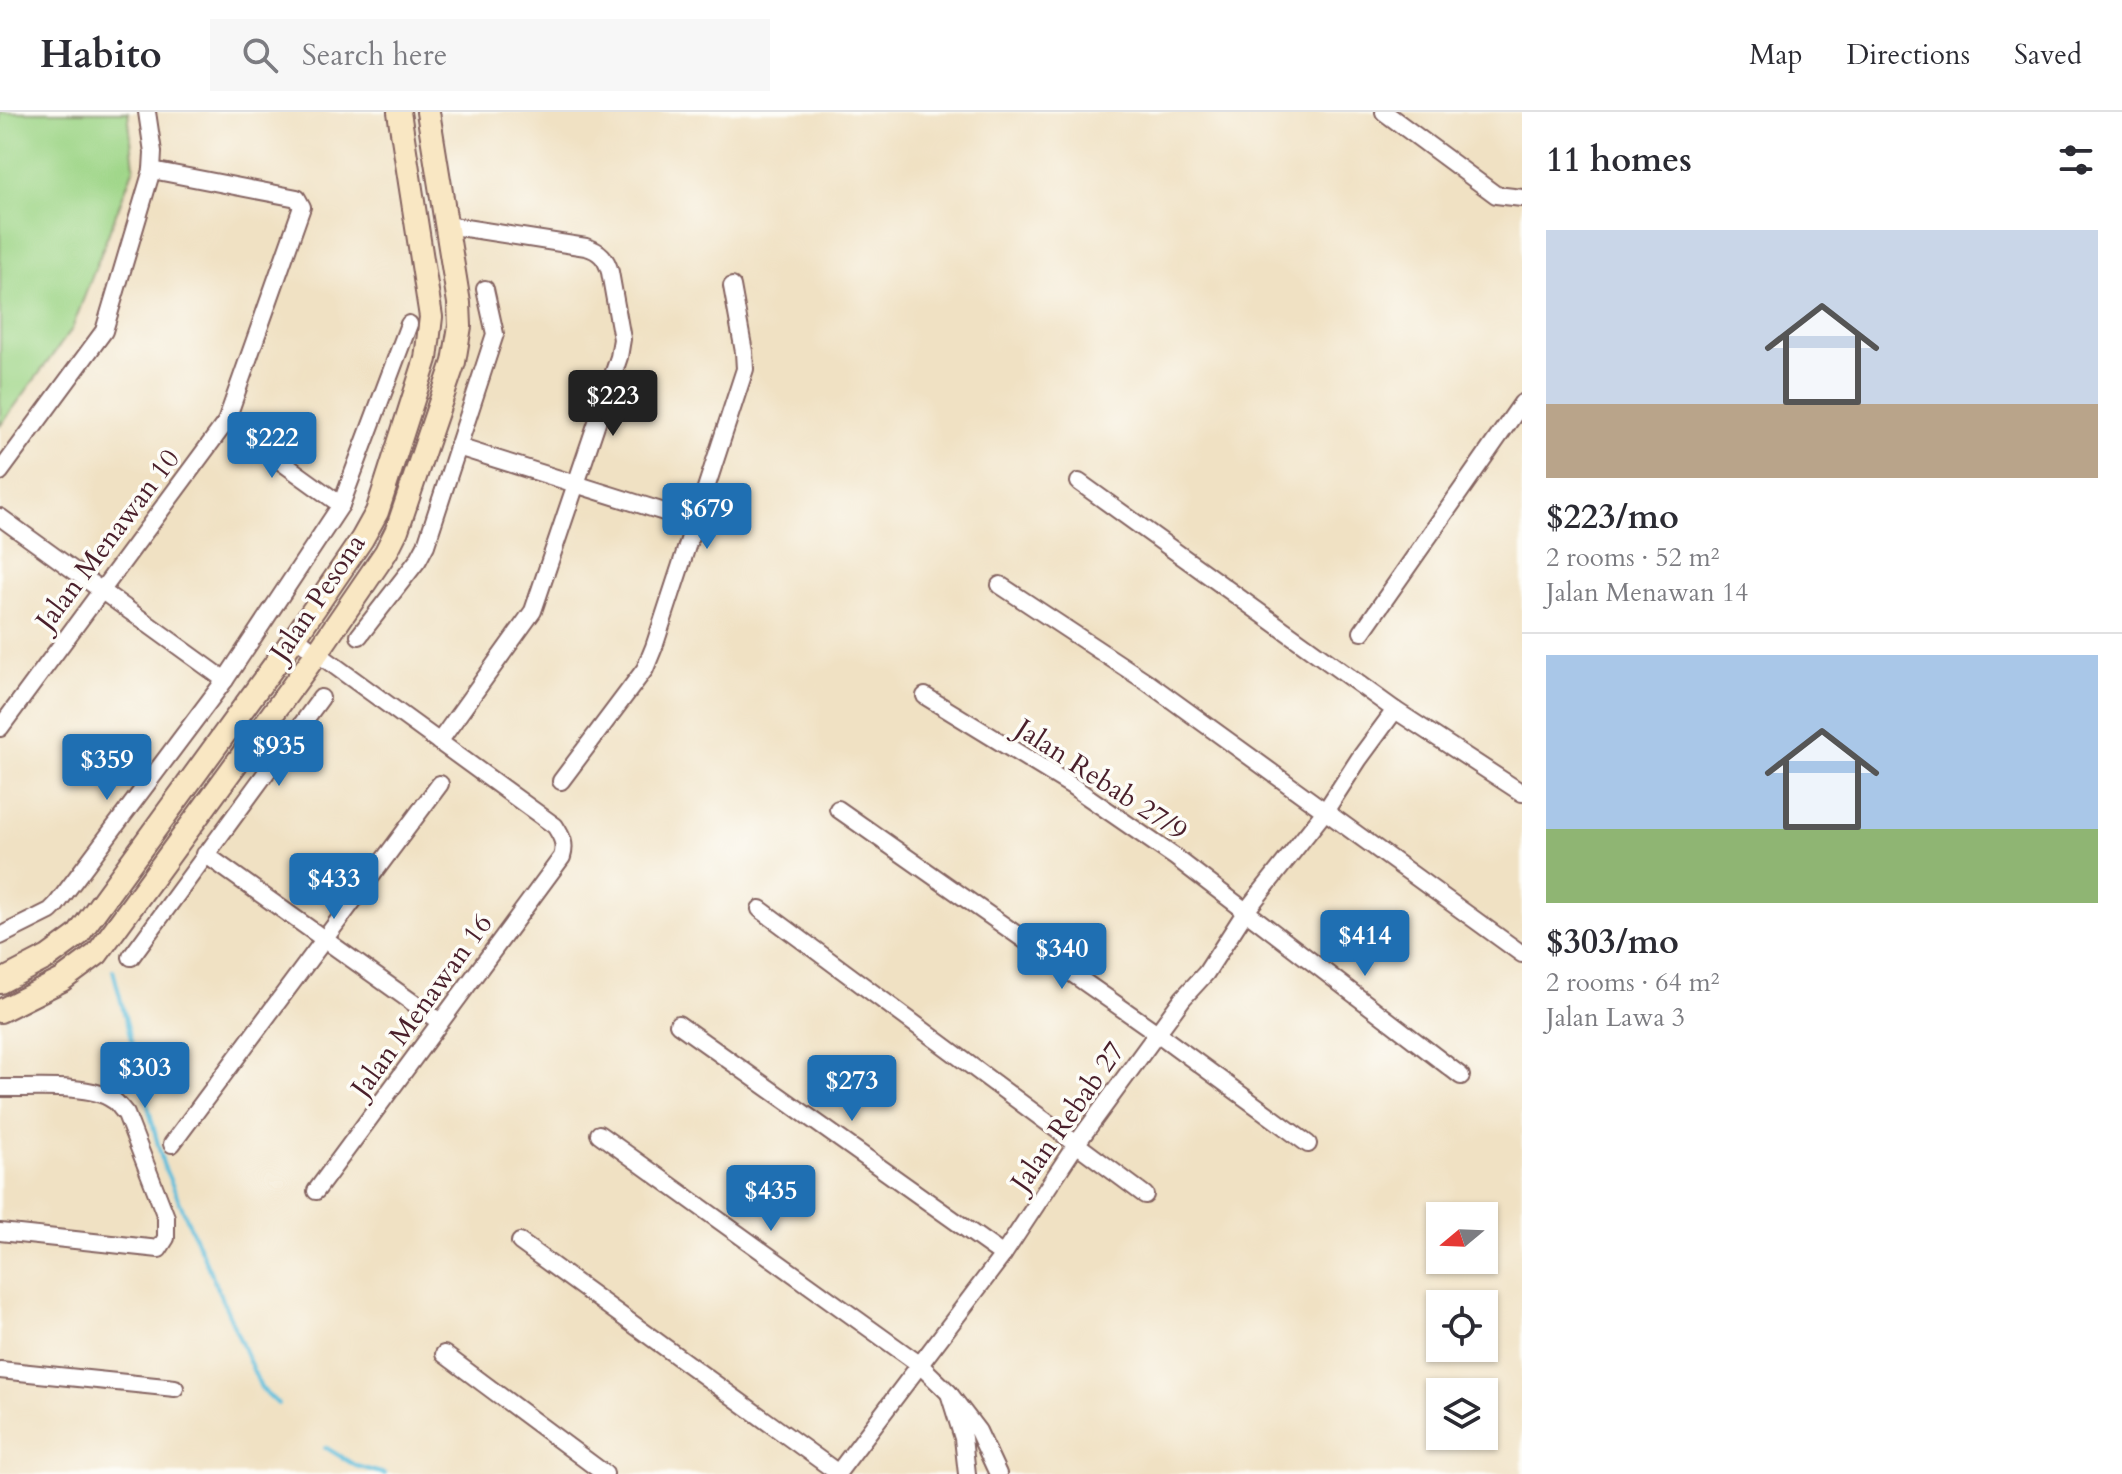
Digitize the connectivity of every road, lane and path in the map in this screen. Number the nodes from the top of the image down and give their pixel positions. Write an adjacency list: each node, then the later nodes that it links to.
1 (147, 112): 5 (street)
2 (399, 112): 24 (street, Jalan Pesona)
3 (428, 112): 7 (street, Jalan Pesona)
4 (1384, 112): 6 (street)
5 (152, 170): 12 (street, Jalan Menawan 10); 14 (street)
6 (1522, 198)
7 (446, 225): 16 (street); 25 (street, Jalan Pesona)
8 (732, 286): 19 (street)
9 (485, 289): 13 (street)
10 (409, 324): 17 (street)
11 (1522, 403): 22 (street)
12 (226, 422): 17 (street); 21 (street, Jalan Menawan 10)
13 (458, 447): 16 (street); 23 (street)
14 (0, 472)
15 (1079, 482): 29 (street)
16 (577, 483): 19 (street); 31 (street)
17 (341, 505): 26 (street)
18 (0, 517): 21 (street)
19 (696, 522): 32 (street)
20 (1000, 585): 36 (street)
21 (101, 591): 26 (street); 30 (street, Jalan Menawan 10)
22 (1362, 632)
23 (359, 636)
24 (295, 637): 25 (street); 44 (street, Jalan Pesona)
25 (317, 653): 31 (street); 45 (street, Jalan Pesona)
26 (225, 680): 40 (street)
27 (925, 696): 39 (street, Jalan Rebab 27/9)
28 (321, 698): 37 (street)
29 (1395, 710): 34 (street); 36 (street, Jalan Rebab 27)
30 (0, 728)
31 (439, 742): 46 (street, Jalan Menawan 16)
32 (561, 781)
33 (440, 784): 41 (street)
34 (1522, 793)
35 (838, 809): 48 (street)
36 (1326, 810): 39 (street, Jalan Rebab 27); 42 (street)
37 (205, 854): 41 (street); 43 (street)
38 (760, 909): 52 (street)
39 (1246, 911): 48 (street, Jalan Rebab 27); 49 (street, Jalan Rebab 27/9)
40 (0, 936)
41 (326, 940): 46 (street); 53 (street)
42 (1522, 954)
43 (131, 957)
44 (0, 982)
45 (0, 1011)
46 (440, 1022): 55 (street, Jalan Menawan 16)
47 (678, 1024): 59 (street)
48 (1157, 1033): 52 (street, Jalan Rebab 27); 54 (street)
49 (1461, 1076)
50 (0, 1088): 57 (street)
51 (599, 1134): 61 (street)
52 (1077, 1143): 56 (street); 59 (street, Jalan Rebab 27)
53 (172, 1144)
54 (1308, 1144)
55 (316, 1191)
56 (1145, 1195)
57 (0, 1232)
58 (520, 1242): 66 (street)
59 (1003, 1255): 61 (street, Jalan Rebab 27)
60 (444, 1354): 65 (street)
61 (919, 1364): 64 (street); 66 (street, Jalan Rebab 27)
62 (0, 1370): 63 (street)
63 (175, 1388)
64 (949, 1393): 67 (street); 68 (street)
65 (605, 1474)
66 (838, 1474)
67 (967, 1474)
68 (998, 1474)

